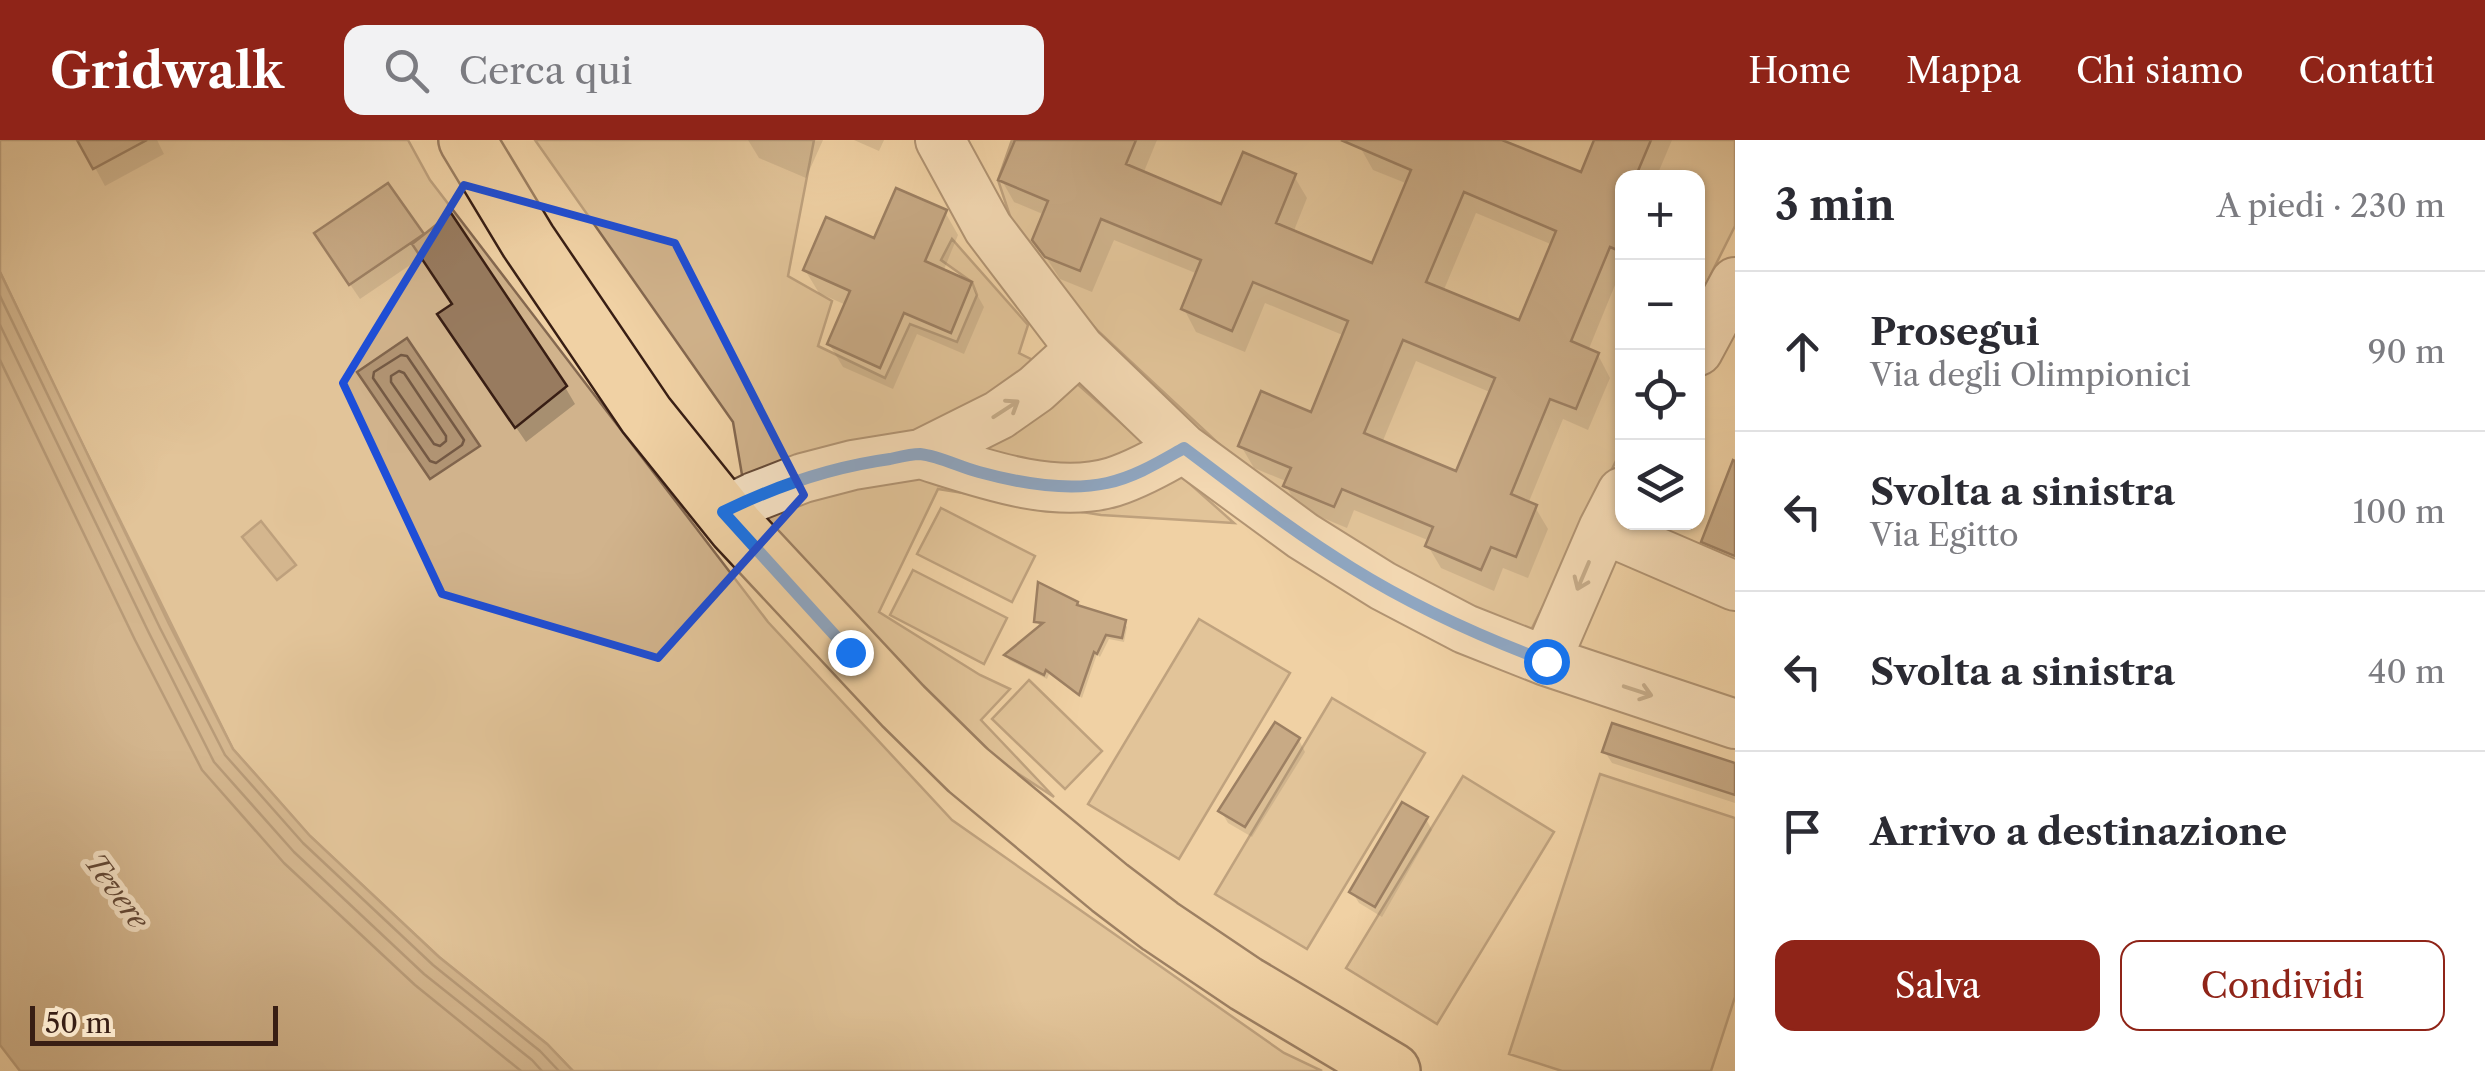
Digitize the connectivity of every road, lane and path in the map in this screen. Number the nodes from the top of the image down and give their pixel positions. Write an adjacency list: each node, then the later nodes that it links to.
1 (466, 140): 9 (main road)
2 (940, 140): 4 (street)
3 (1735, 282): 5 (street)
4 (1080, 349): 6 (street); 7 (street, one-way to 4)
5 (1699, 350)
6 (1184, 448): 7 (street); 11 (street)
7 (920, 454): 9 (street)
8 (1613, 510): 10 (street); 11 (street, one-way to 11)
9 (723, 512): 13 (main road)
10 (1735, 586)
11 (1546, 661): 12 (street, one-way to 12)
12 (1735, 724)
13 (1392, 1071)

